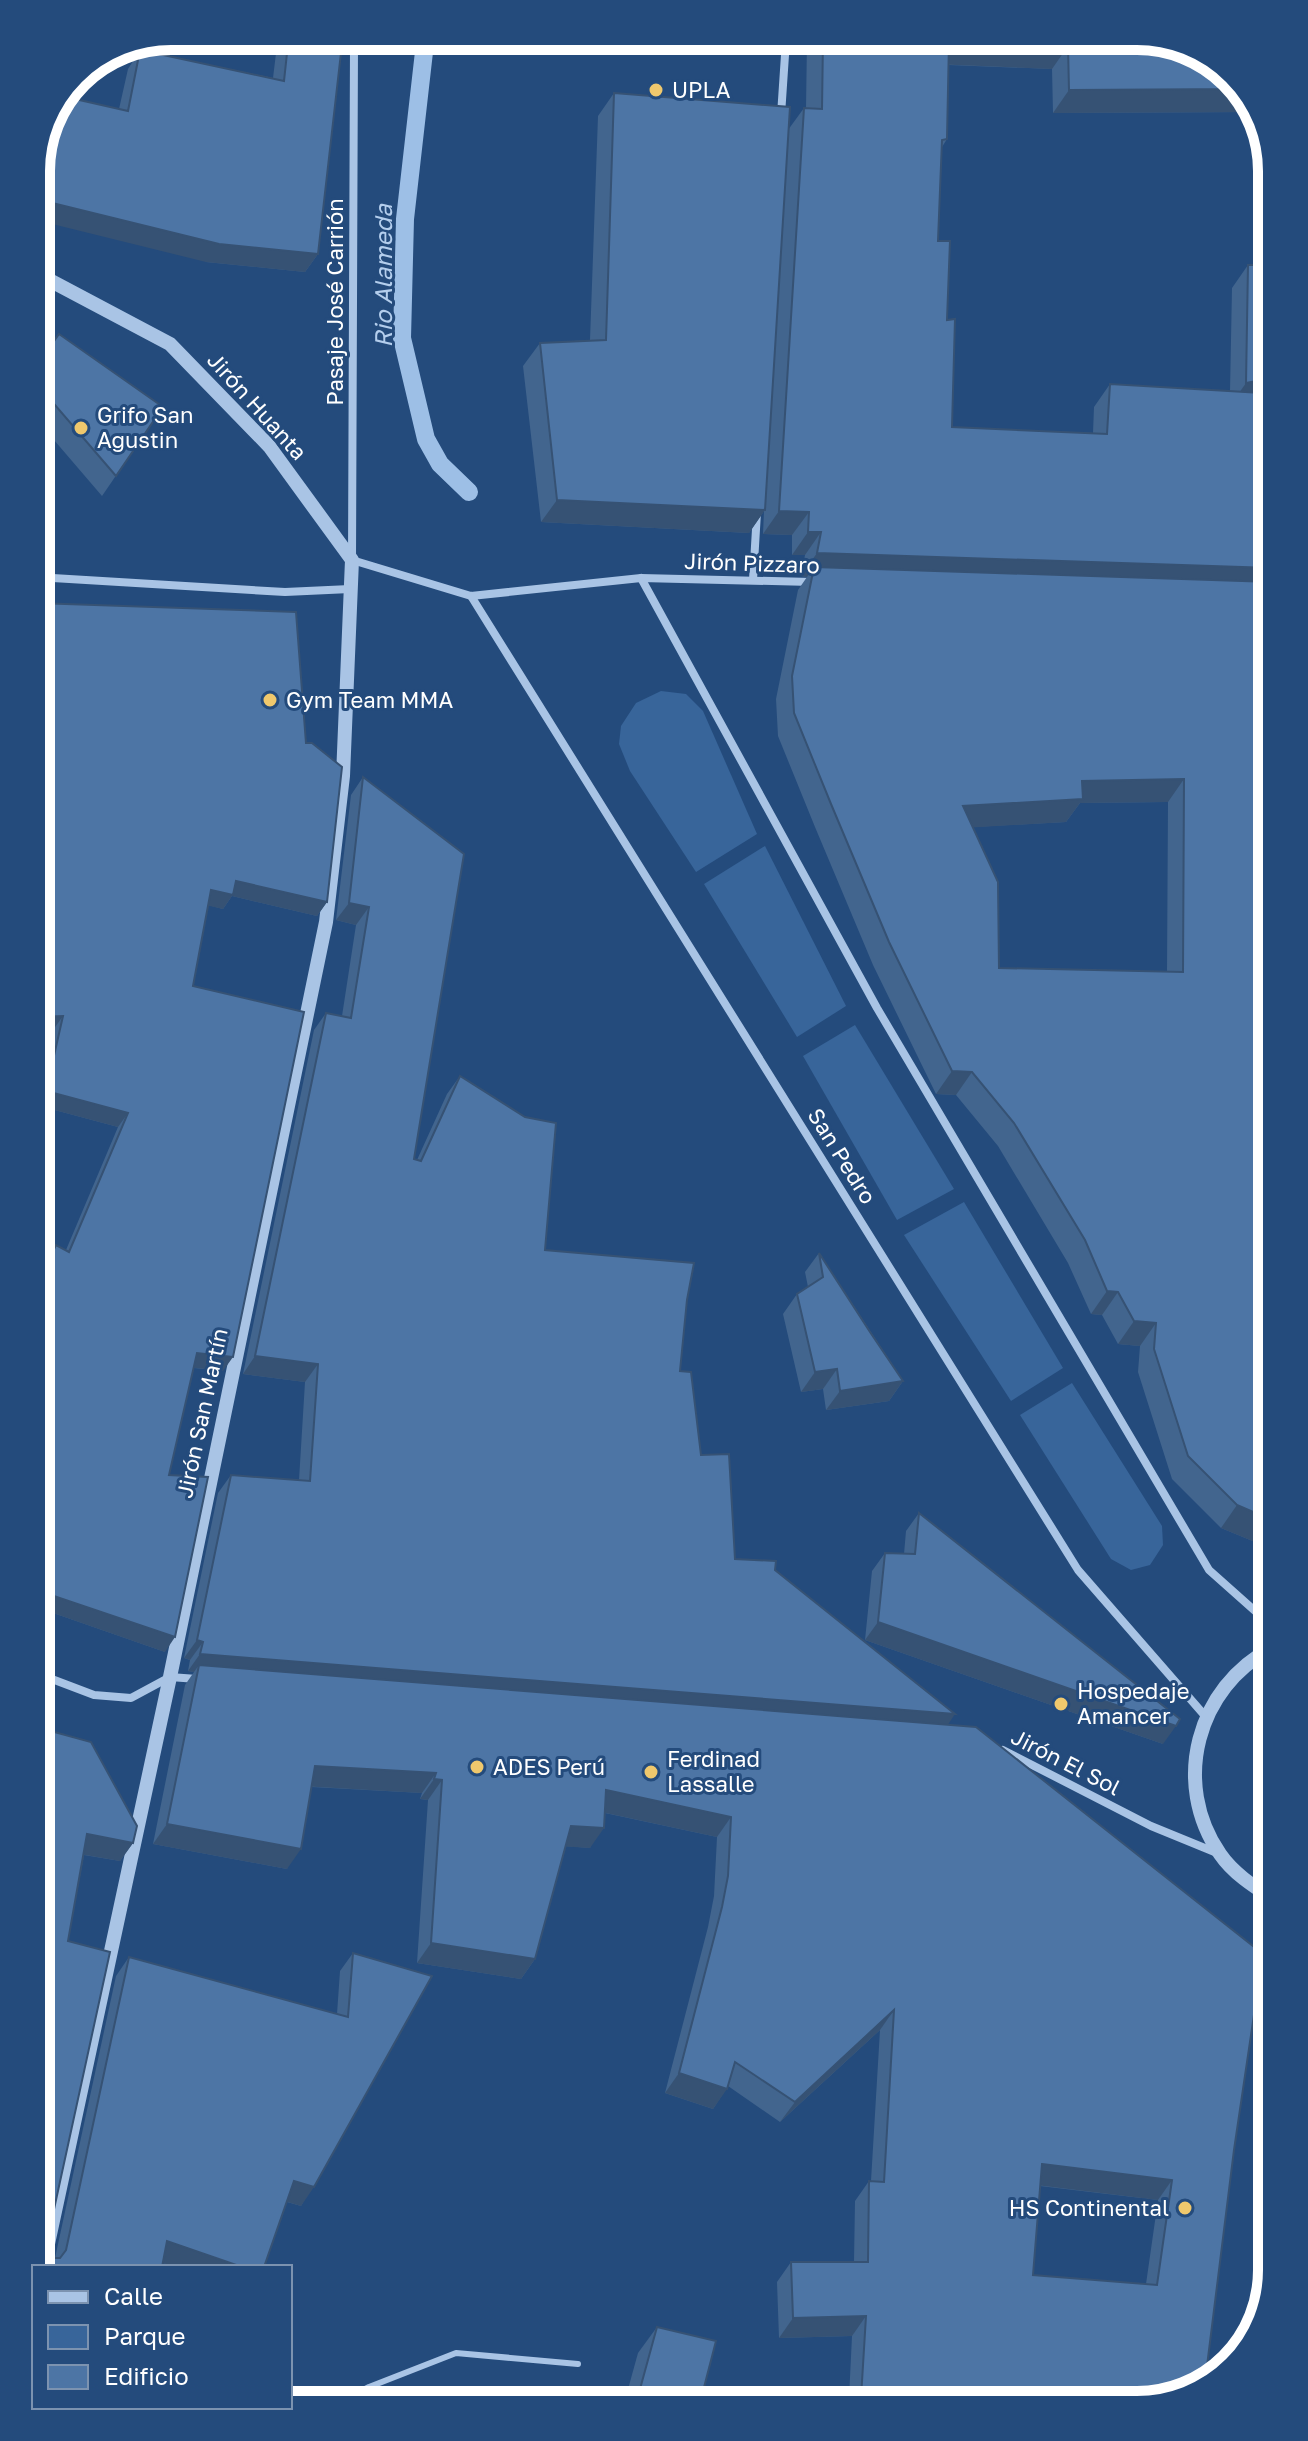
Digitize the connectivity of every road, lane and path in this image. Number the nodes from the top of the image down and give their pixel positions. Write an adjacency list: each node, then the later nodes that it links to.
1 (354, 50): 6 (street, Pasaje José Carrión)
2 (785, 50): 3 (street)
3 (781, 119)
4 (50, 280): 6 (street, Jirón Huanta)
5 (758, 501): 9 (street)
6 (352, 560): 11 (street, Jirón San Martín); 12 (street)
7 (50, 578): 11 (street)
8 (641, 578): 9 (street, Jirón Pizzaro); 12 (street, Jirón Pizzaro); 13 (street)
9 (753, 580): 10 (street, Jirón Pizzaro)
10 (816, 583)
11 (350, 589): 15 (street, Jirón San Martín)
12 (471, 596): 18 (street, San Pedro)
13 (1258, 1614)
14 (1258, 1655): 18 (street)
15 (170, 1677): 16 (street); 17 (street); 22 (street, Jirón San Martín)
16 (50, 1678)
17 (201, 1679)
18 (1206, 1717): 20 (street)
19 (1000, 1749): 20 (street, Jirón El Sol)
20 (1220, 1854): 21 (street)
21 (1258, 1889)
22 (50, 2234)
23 (578, 2364): 24 (lane)
24 (362, 2391)

